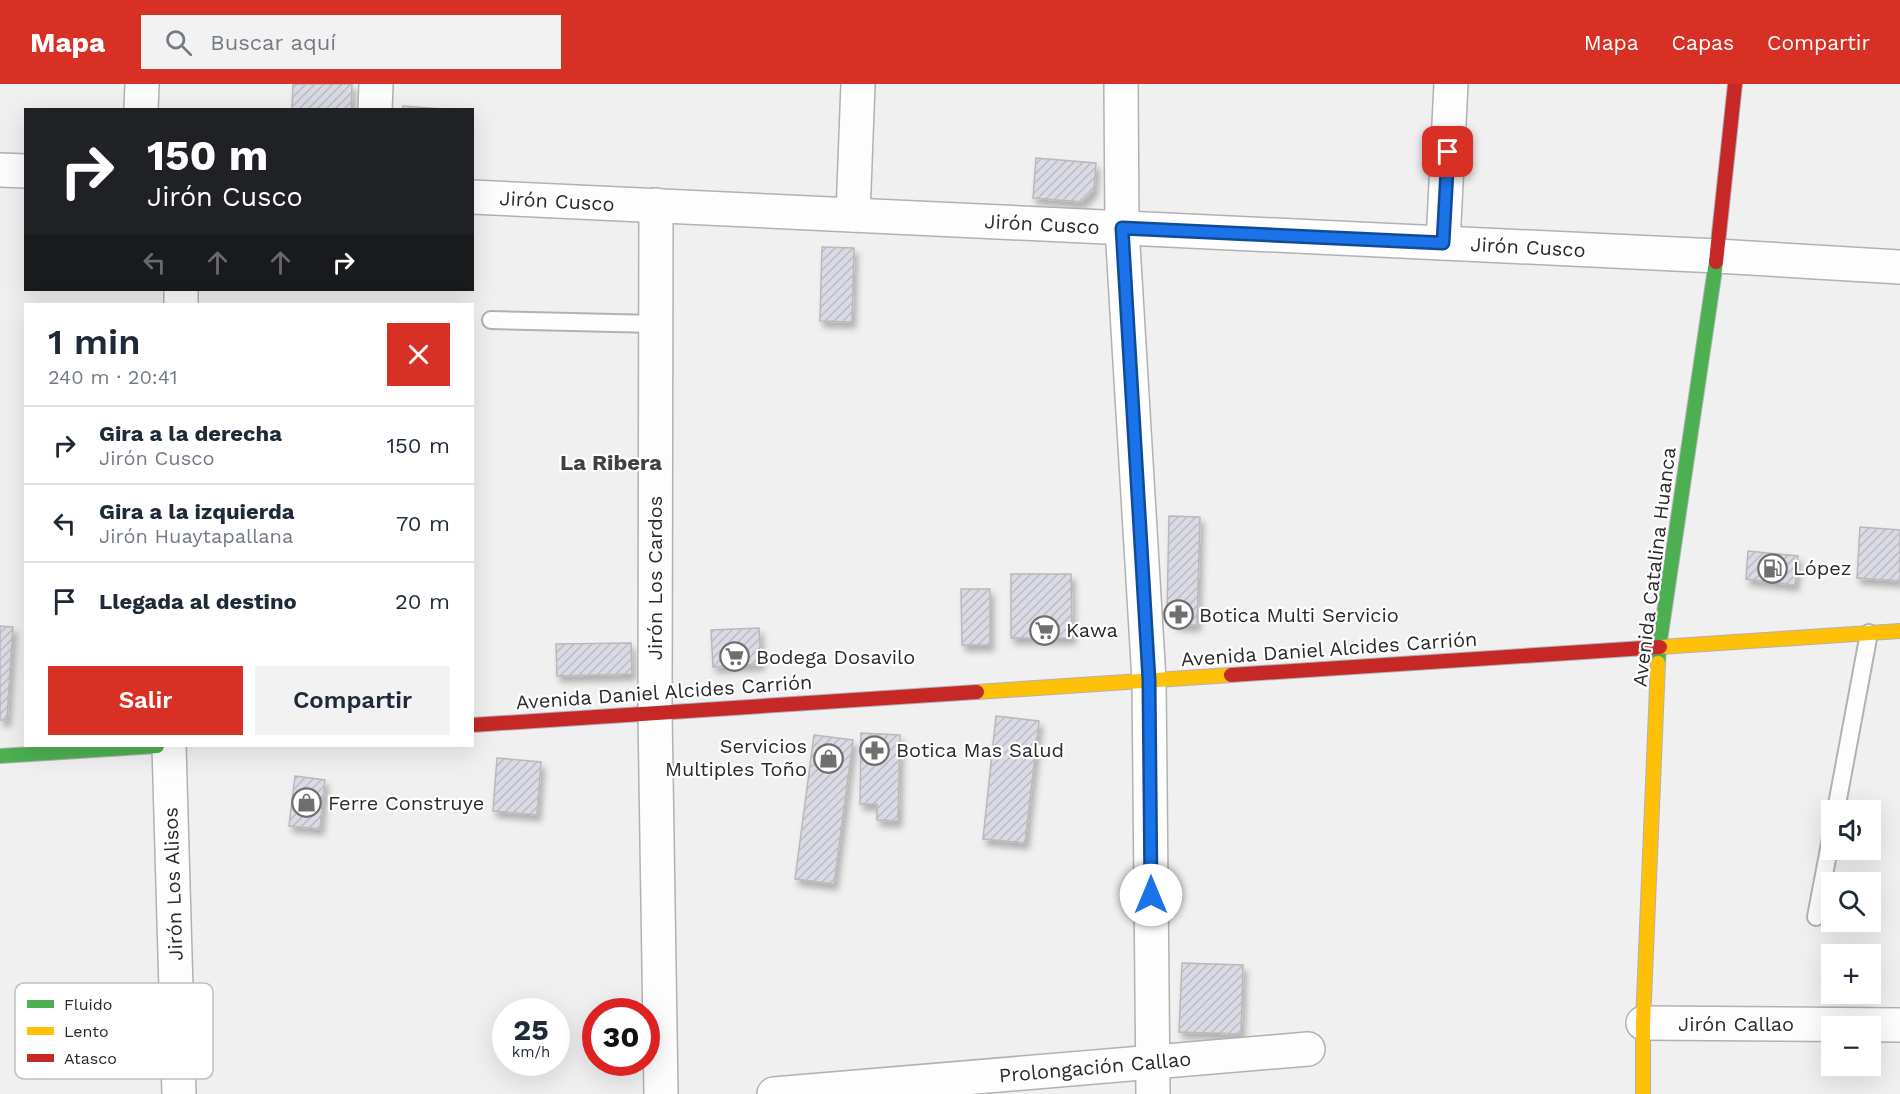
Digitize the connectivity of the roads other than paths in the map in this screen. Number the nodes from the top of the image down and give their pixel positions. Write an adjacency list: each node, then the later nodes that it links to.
1 (142, 84): 7 (street)
2 (376, 84): 8 (street)
3 (858, 84): 13 (street)
4 (1122, 84): 14 (street)
5 (1451, 84): 15 (street)
6 (1735, 84): 16 (main road, Avenida Catalina Huanca)
7 (141, 108)
8 (375, 108)
9 (0, 170): 10 (street)
10 (24, 171)
11 (474, 197): 12 (street, Jirón Cusco)
12 (656, 206): 13 (street, Jirón Cusco); 19 (street, Jirón Los Cardos)
13 (853, 215): 14 (street, Jirón Cusco)
14 (1122, 228): 15 (street, Jirón Cusco); 23 (street)
15 (1443, 243): 16 (street, Jirón Cusco)
16 (1717, 256): 17 (street, Jirón Cusco); 22 (main road, Avenida Catalina Huanca)
17 (1900, 267)
18 (491, 320): 19 (lane)
19 (656, 324): 24 (street, Jirón Los Cardos)
20 (1900, 631): 21 (main road, Avenida Daniel Alcides Carrión)
21 (1869, 633): 22 (main road, Avenida Daniel Alcides Carrión); 29 (lane)
22 (1659, 647): 23 (main road, Avenida Daniel Alcides Carrión); 33 (main road, Avenida Catalina Huanca)
23 (1149, 680): 24 (main road, Avenida Daniel Alcides Carrión); 36 (street)
24 (655, 712): 25 (main road, Avenida Daniel Alcides Carrión); 39 (street, Jirón Los Cardos)
25 (474, 724)
26 (141, 747): 28 (main road)
27 (169, 747): 32 (street, Jirón Los Alisos)
28 (0, 756)
29 (1838, 800)
30 (1827, 860): 31 (lane)
31 (1816, 917)
32 (176, 983)
33 (1643, 1023): 34 (street, Jirón Callao); 42 (main road, Avenida Catalina Huanca)
34 (1900, 1025)
35 (1308, 1049): 36 (street, Prolongación Callao)
36 (1152, 1062): 40 (street, Prolongación Callao); 41 (street)
37 (179, 1079): 38 (street, Jirón Los Alisos)
38 (179, 1094)
39 (661, 1094)
40 (774, 1094)
41 (1153, 1094)
42 (1643, 1094)

